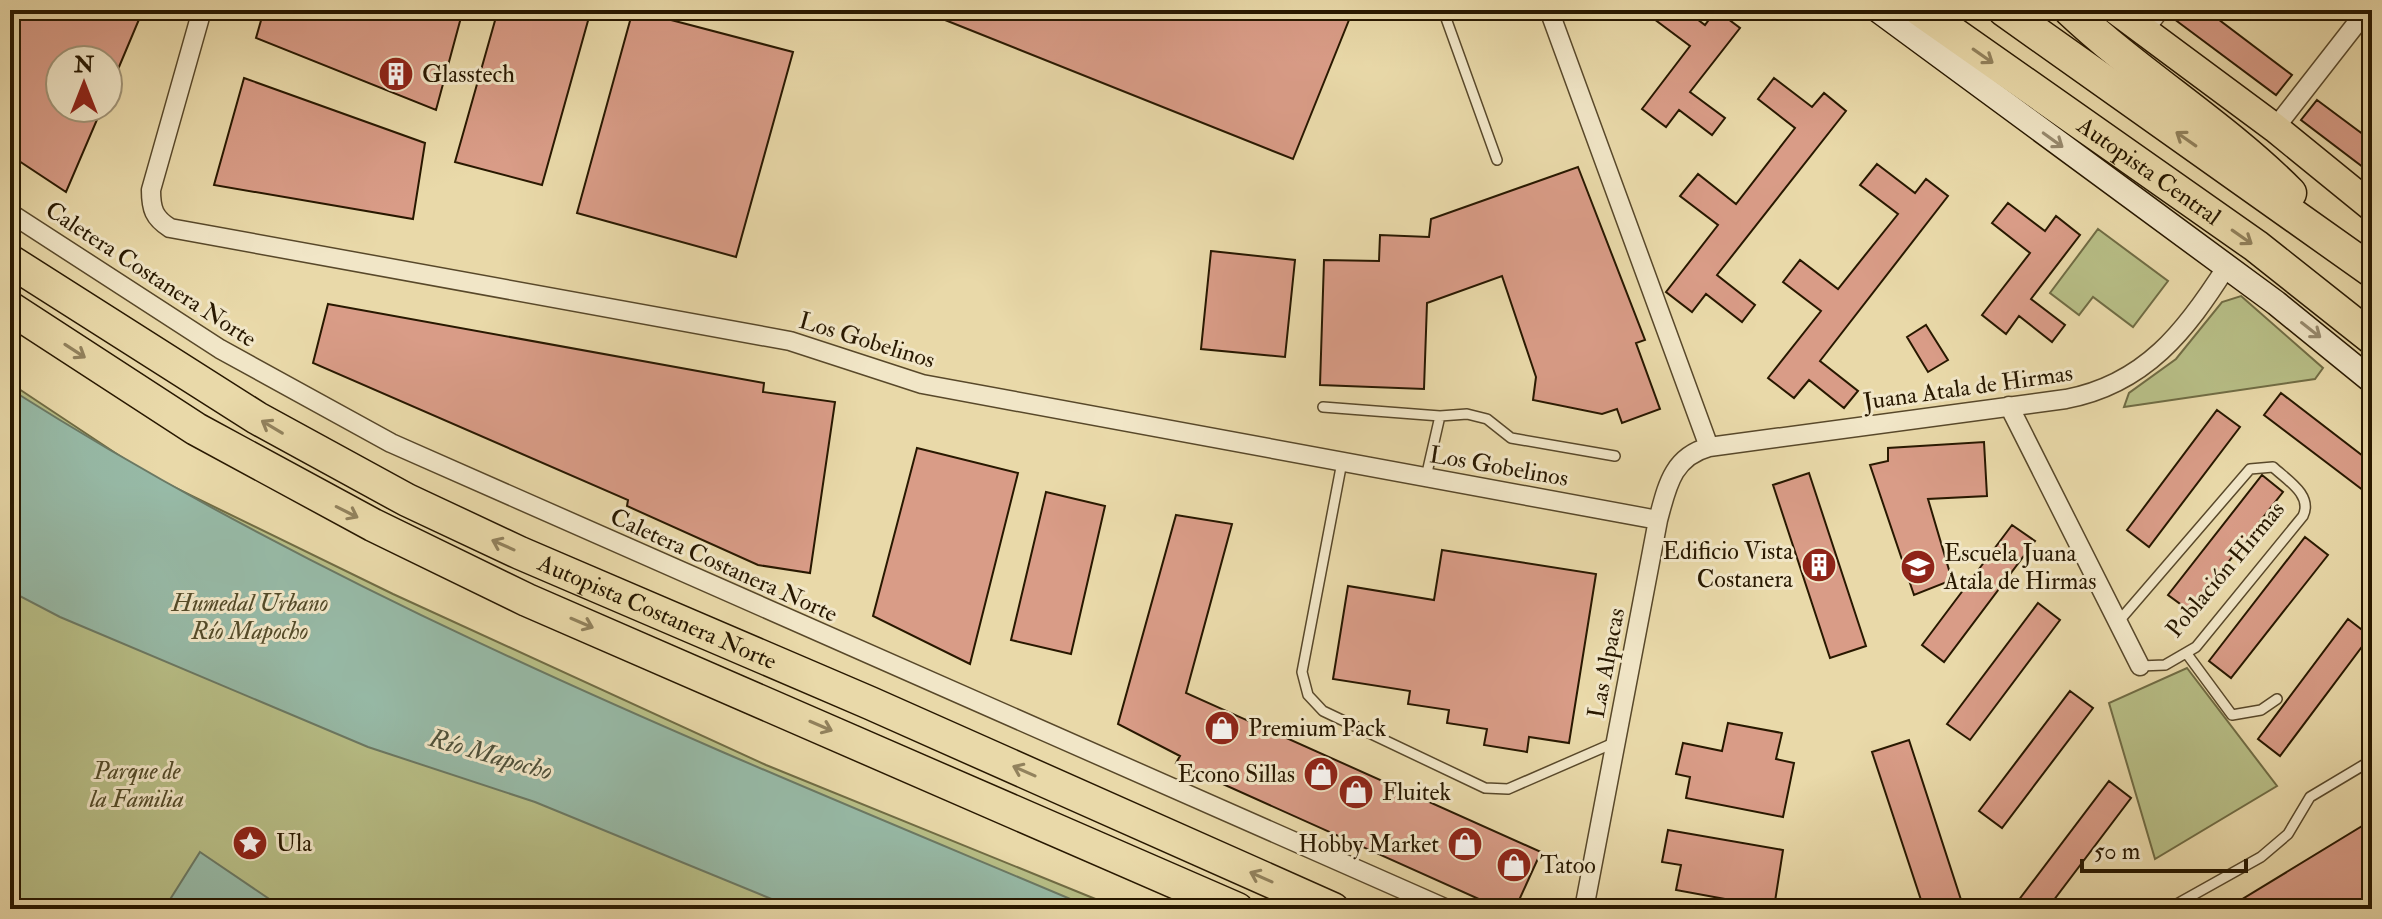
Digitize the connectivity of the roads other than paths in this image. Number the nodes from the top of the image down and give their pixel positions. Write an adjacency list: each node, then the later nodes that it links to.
1 (1443, 10): 12 (lane)
2 (1549, 10): 26 (street)
3 (1878, 10): 18 (main road, one-way to 18)
4 (1920, 10): 21 (highway, Autopista Central, one-way to 21)
5 (2004, 10): 16 (highway, Autopista Central, one-way to 5)
6 (2073, 10): 13 (main road); 16 (highway)
7 (2116, 10): 10 (main road)
8 (2367, 10): 11 (street)
9 (195, 12): 28 (street, Los Gobelinos)
10 (2152, 21): 11 (main road)
11 (2275, 128): 13 (main road)
12 (1497, 160)
13 (2340, 184): 14 (main road)
14 (2372, 207)
15 (10, 213): 39 (street, Caletera Costanera Norte)
16 (2342, 248): 19 (highway, Autopista Central)
17 (10, 261): 38 (highway, Autopista Costanera Norte, one-way to 17)
18 (2227, 266): 22 (main road, one-way to 22); 23 (street, Juana Atala de Hirmas)
19 (2372, 271)
20 (10, 308): 37 (highway, Autopista Costanera Norte, one-way to 37)
21 (2372, 338)
22 (2372, 381)
23 (2009, 406): 26 (street, Juana Atala de Hirmas); 31 (street, Población Hirmas)
24 (1323, 407): 25 (lane)
25 (1440, 416): 27 (lane); 29 (lane)
26 (1709, 447): 30 (street, Las Alpacas)
27 (1615, 456)
28 (1342, 462): 29 (street, Los Gobelinos); 35 (lane)
29 (1426, 477): 30 (street, Los Gobelinos)
30 (1658, 520): 35 (street, Las Alpacas)
31 (2119, 621): 32 (lane, Población Hirmas); 33 (street, Población Hirmas)
32 (2187, 654): 33 (lane, Población Hirmas); 34 (lane)
33 (2140, 666)
34 (2277, 699)
35 (1616, 742): 40 (street, Las Alpacas)
36 (2372, 760): 41 (lane)
37 (1237, 909)
38 (1333, 909)
39 (1447, 909)
40 (1584, 909)
41 (2168, 909)

